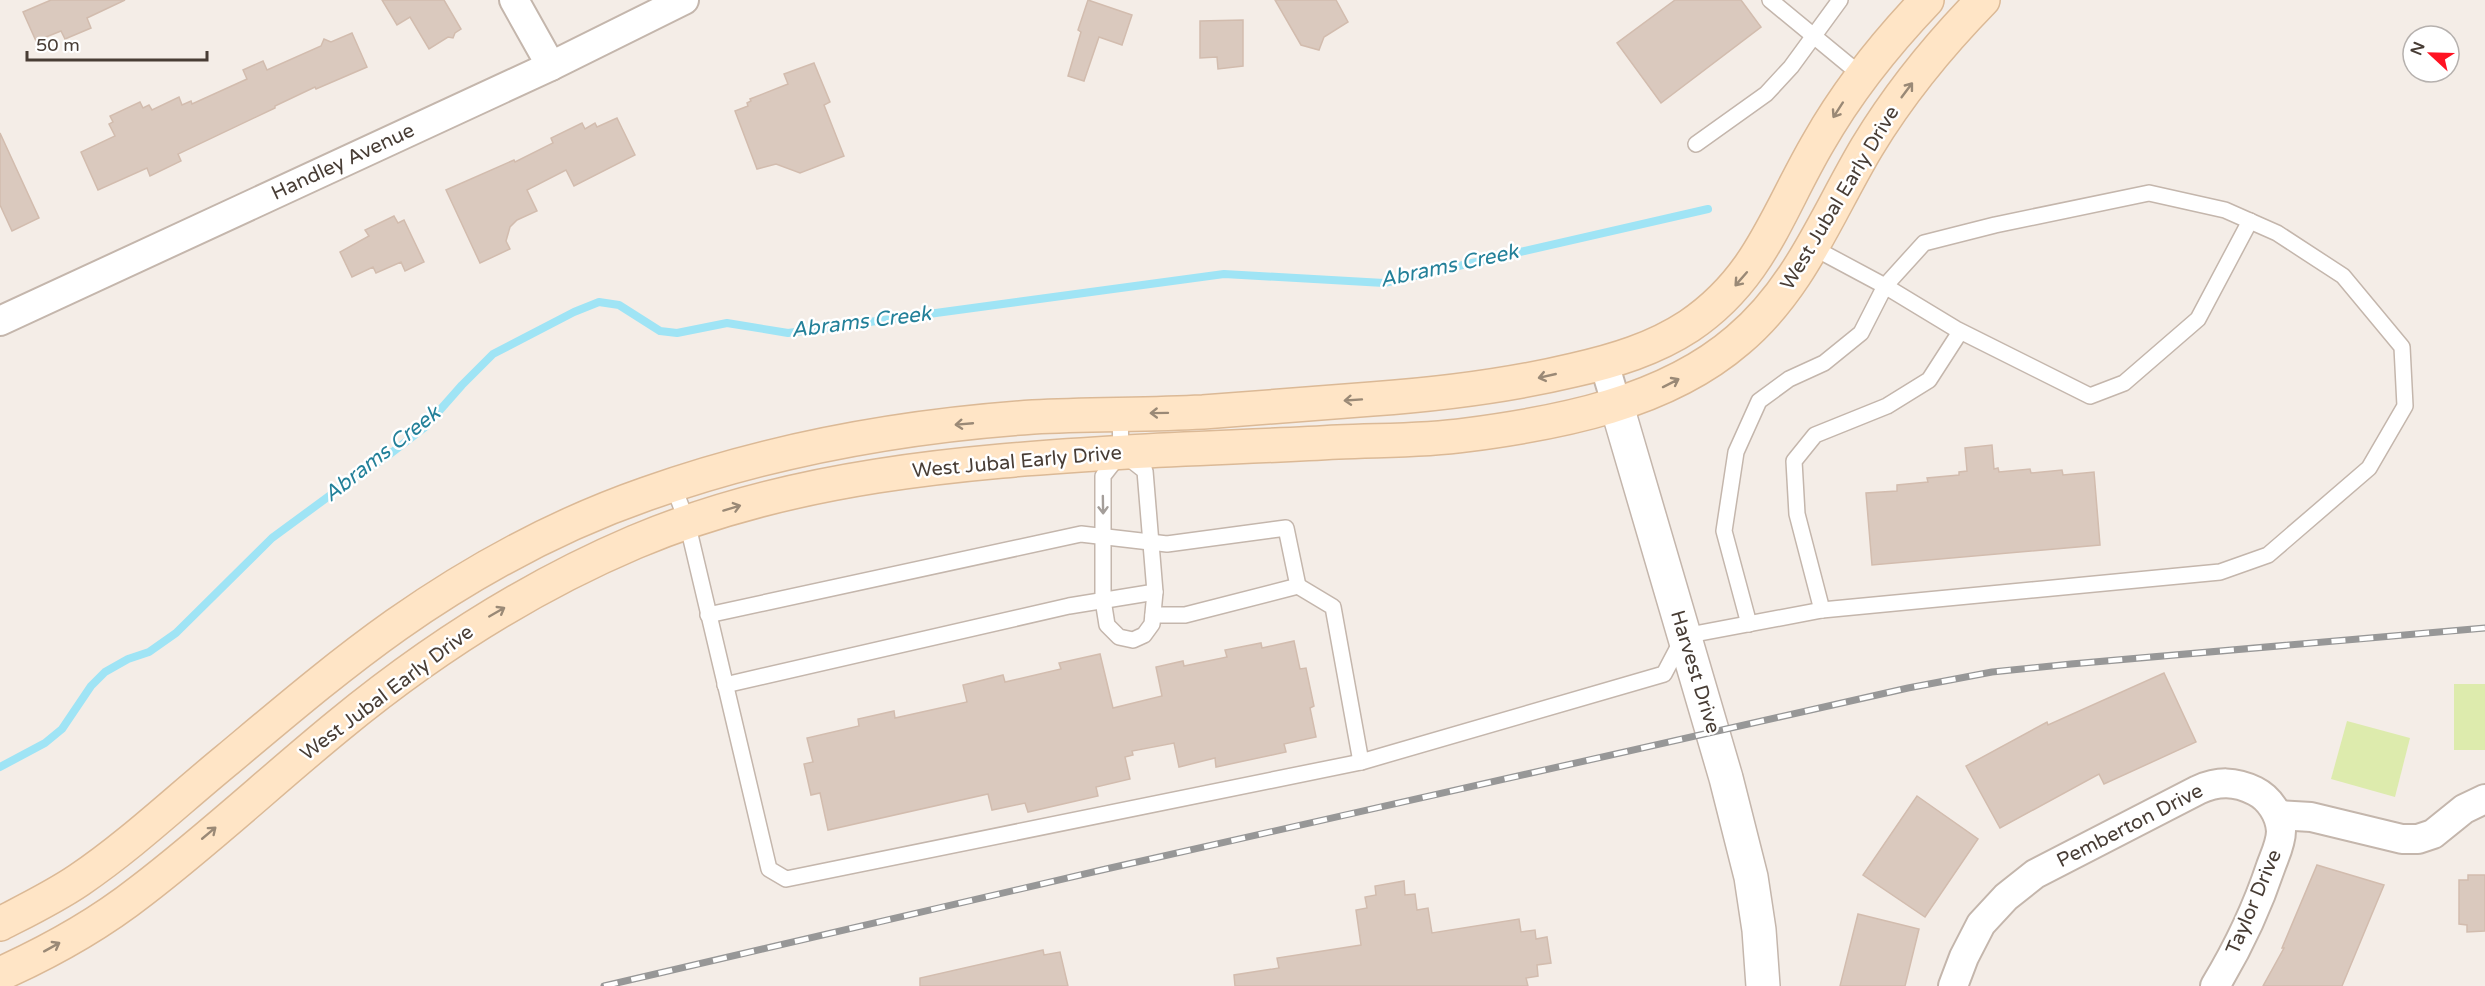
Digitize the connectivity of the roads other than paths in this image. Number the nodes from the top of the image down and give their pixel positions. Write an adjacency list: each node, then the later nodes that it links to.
1 (514, 0): 8 (street)
2 (684, 0): 8 (street, Handley Avenue)
3 (1770, 0): 7 (lane)
4 (1840, 0): 7 (lane)
5 (1927, 0): 9 (main road, West Jubal Early Drive)
6 (1983, 0): 12 (main road, West Jubal Early Drive, one-way to 6)
7 (1813, 36): 9 (lane); 10 (lane)
8 (551, 66): 14 (street, Handley Avenue)
9 (1861, 75): 16 (main road, West Jubal Early Drive, one-way to 16)
10 (1696, 144)
11 (2250, 221): 13 (lane); 15 (lane); 27 (lane)
12 (1814, 248): 13 (lane); 17 (main road, West Jubal Early Drive, one-way to 12)
13 (1885, 286): 15 (lane); 30 (lane)
14 (0, 321)
15 (1960, 332): 27 (lane)
16 (1604, 363): 17 (street, Harvest Drive); 18 (main road, West Jubal Early Drive, one-way to 18)
17 (1616, 403): 19 (main road, West Jubal Early Drive); 31 (street, Harvest Drive)
18 (1120, 414): 19 (lane); 20 (main road, West Jubal Early Drive, one-way to 20)
19 (1121, 453): 21 (main road, West Jubal Early Drive, one-way to 19); 22 (lane, one-way to 22); 23 (lane)
20 (673, 485): 21 (lane); 36 (main road, West Jubal Early Drive)
21 (687, 522): 28 (lane); 37 (main road, West Jubal Early Drive, one-way to 21)
22 (1104, 536): 23 (lane); 26 (lane); 28 (lane)
23 (1152, 543): 24 (lane); 25 (lane)
24 (1298, 586): 29 (lane); 33 (lane)
25 (1155, 592): 26 (lane); 29 (lane)
26 (1103, 600): 29 (lane); 32 (lane)
27 (1822, 610): 30 (lane)
28 (708, 615): 32 (lane)
29 (1153, 615)
30 (1749, 624): 31 (lane)
31 (1684, 636): 33 (lane); 38 (street, Harvest Drive)
32 (725, 685): 33 (lane)
33 (1361, 762)
34 (2485, 799): 35 (street)
35 (2278, 815): 39 (street, Pemberton Drive); 40 (street, Taylor Drive)
36 (0, 924)
37 (0, 974)
38 (1763, 986)
39 (1953, 986)
40 (2215, 986)

